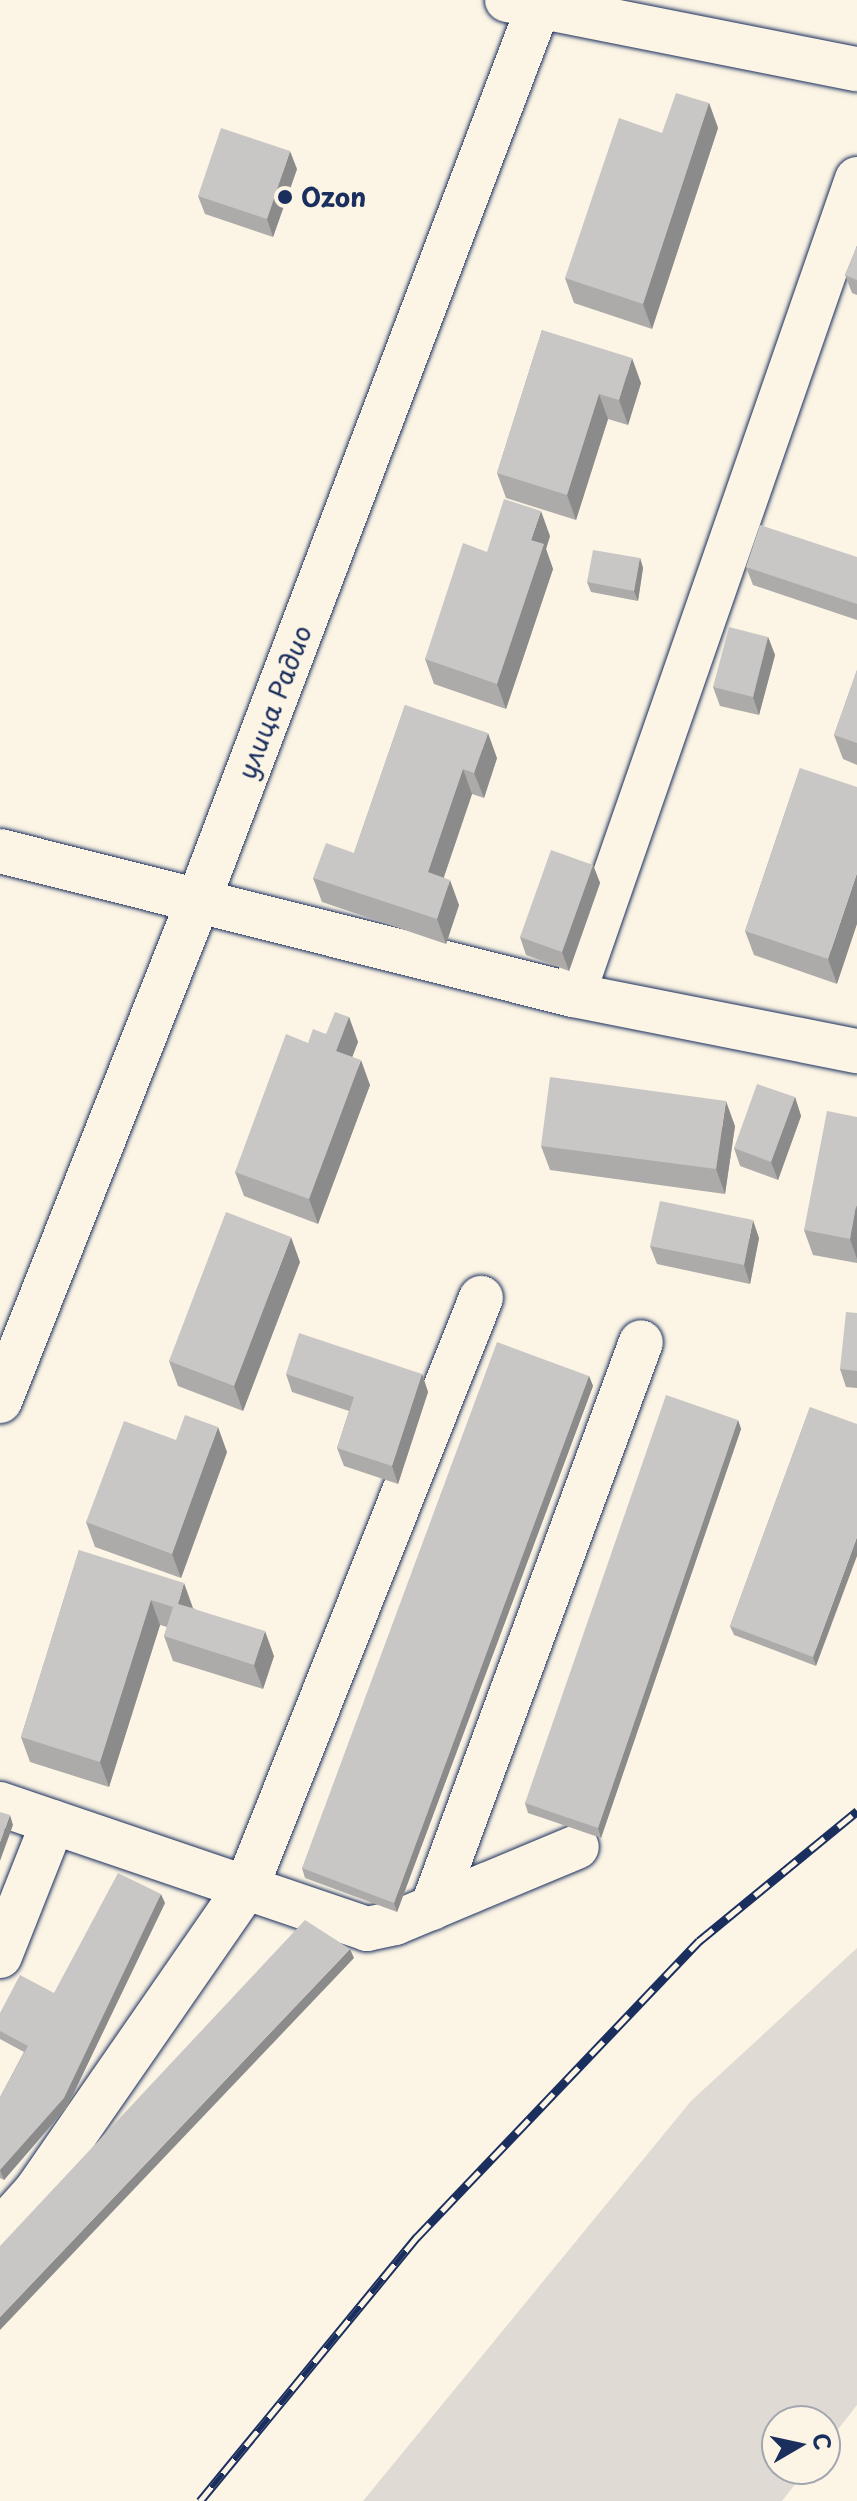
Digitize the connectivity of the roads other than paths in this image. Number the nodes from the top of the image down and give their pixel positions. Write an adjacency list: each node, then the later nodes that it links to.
1 (529, 2): 2 (main road); 5 (main road, улица Радио)
2 (857, 69)
3 (857, 179): 6 (main road)
4 (0, 851): 5 (main road)
5 (199, 899): 6 (main road); 10 (main road, улица Радио)
6 (573, 995): 7 (main road)
7 (857, 1051)
8 (481, 1298): 14 (main road)
9 (641, 1342): 15 (main road)
10 (0, 1401)
11 (0, 1804): 12 (main road)
12 (53, 1822): 14 (main road); 16 (main road)
13 (577, 1847): 15 (main road)
14 (247, 1886): 15 (main road); 17 (main road)
15 (432, 1908)
16 (0, 1956)
17 (0, 2231)

